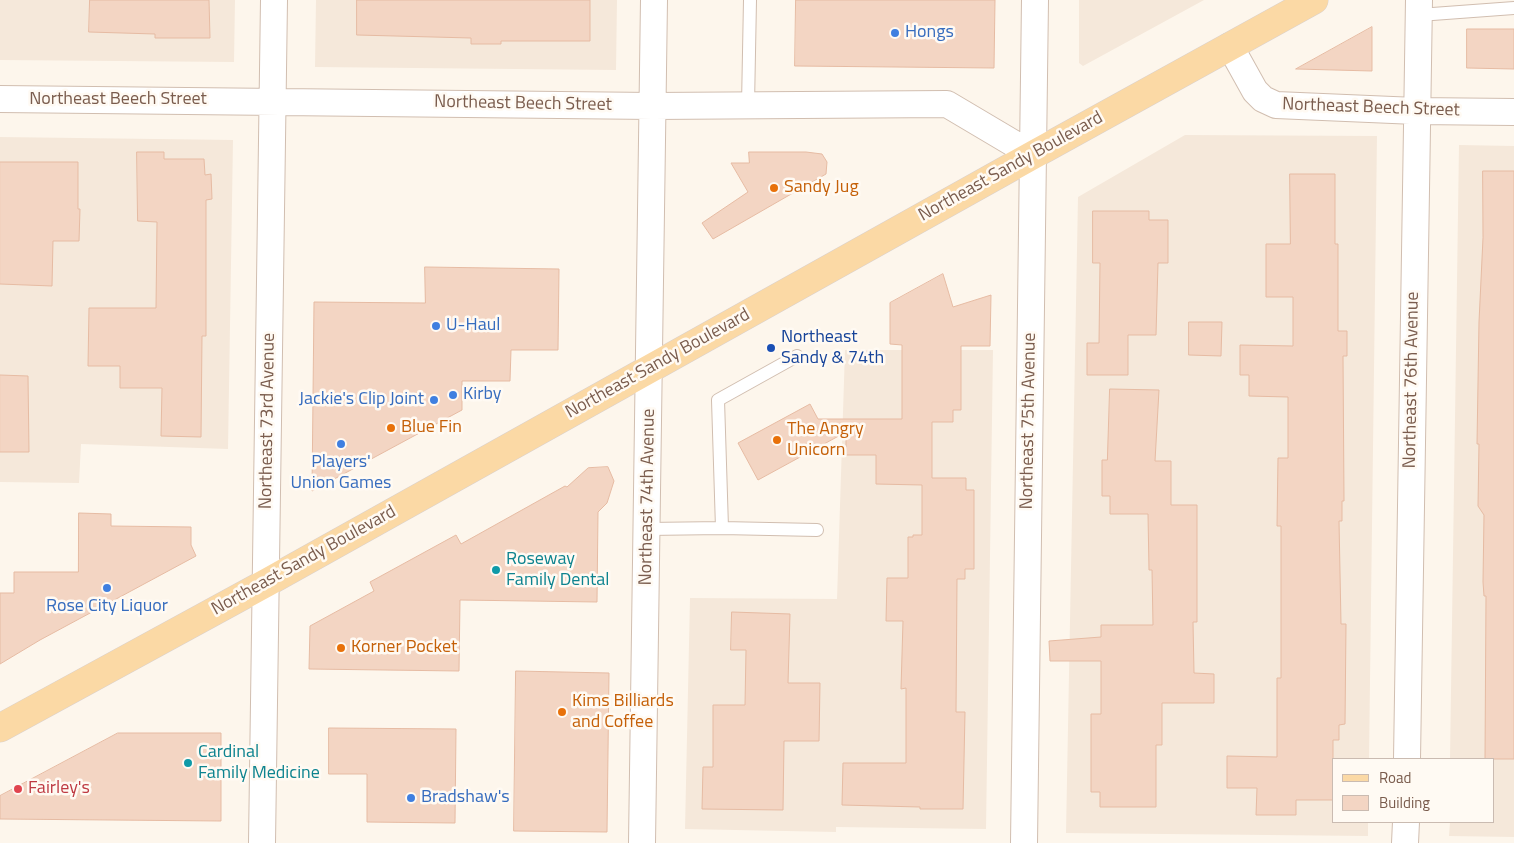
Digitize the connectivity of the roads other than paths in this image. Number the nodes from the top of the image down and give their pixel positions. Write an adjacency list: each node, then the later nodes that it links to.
1 (274, 0): 10 (street, Northeast 73rd Avenue)
2 (654, 0): 12 (street, Northeast 74th Avenue)
3 (750, 0): 11 (lane)
4 (1035, 0): 15 (street, Northeast 75th Avenue)
5 (1314, 0): 8 (main road, Northeast Sandy Boulevard)
6 (1419, 8): 7 (lane); 13 (street, Northeast 76th Avenue)
7 (1514, 8)
8 (1230, 46): 13 (street, Northeast Beech Street); 15 (main road, Northeast Sandy Boulevard)
9 (0, 99): 10 (street, Northeast Beech Street)
10 (272, 101): 12 (street, Northeast Beech Street); 21 (street, Northeast 73rd Avenue)
11 (748, 105): 12 (street, Northeast Beech Street); 15 (street, Northeast Beech Street)
12 (653, 106): 17 (street, Northeast 74th Avenue)
13 (1416, 111): 14 (street, Northeast Beech Street); 23 (street, Northeast 76th Avenue)
14 (1514, 112)
15 (1033, 154): 17 (main road, Northeast Sandy Boulevard); 27 (street, Northeast 75th Avenue)
16 (797, 356): 18 (lane)
17 (650, 369): 19 (street, Northeast 74th Avenue); 21 (main road, Northeast Sandy Boulevard)
18 (722, 528): 19 (lane); 20 (lane)
19 (647, 529): 26 (street, Northeast 74th Avenue)
20 (817, 530)
21 (266, 583): 22 (main road, Northeast Sandy Boulevard); 25 (street, Northeast 73rd Avenue)
22 (0, 728)
23 (1406, 758)
24 (1406, 823): 28 (street)
25 (262, 843)
26 (642, 843)
27 (1024, 843)
28 (1405, 843)

